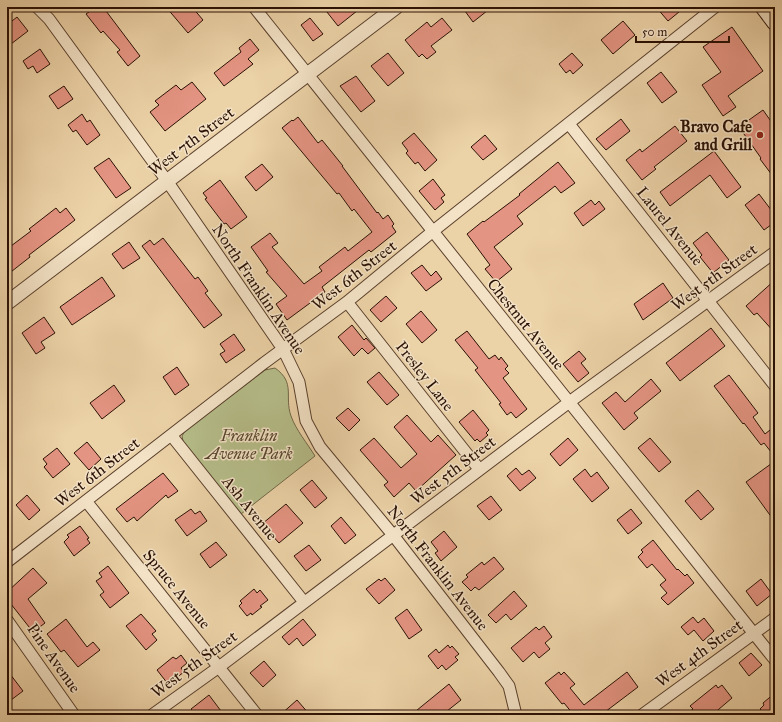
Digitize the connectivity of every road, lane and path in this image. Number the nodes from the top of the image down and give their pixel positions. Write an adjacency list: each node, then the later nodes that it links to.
1 (37, 7): 9 (street, North Franklin Avenue)
2 (254, 7): 7 (street, Chestnut Avenue)
3 (396, 7): 7 (street, West 7th Street)
4 (715, 7): 8 (street, West 6th Street)
5 (763, 7): 6 (main road)
6 (775, 23)
7 (307, 74): 9 (street, West 7th Street); 10 (street, Chestnut Avenue)
8 (568, 124): 10 (street, West 6th Street); 12 (street, Laurel Avenue)
9 (167, 181): 14 (street, West 7th Street); 15 (street, North Franklin Avenue)
10 (432, 232): 13 (street, West 6th Street); 17 (street, Chestnut Avenue)
11 (775, 252): 12 (street, West 5th Street)
12 (709, 300): 16 (street, Laurel Avenue); 17 (street, West 5th Street)
13 (347, 302): 15 (street, West 6th Street); 19 (street, Presley Lane)
14 (7, 303)
15 (283, 349): 18 (street, West 6th Street); 21 (street, North Franklin Avenue)
16 (775, 386)
17 (568, 403): 19 (street, West 5th Street); 26 (street, Chestnut Avenue)
18 (171, 435): 20 (street, West 6th Street); 23 (street, Ash Avenue)
19 (479, 470): 21 (street, West 5th Street)
20 (86, 501): 22 (street, West 6th Street); 28 (street, Spruce Avenue)
21 (393, 535): 23 (street, West 5th Street); 32 (street, North Franklin Avenue)
22 (7, 562)
23 (304, 602): 28 (street, West 5th Street)
24 (775, 618): 26 (street, West 4th Street)
25 (7, 620): 29 (street, Pine Avenue)
26 (754, 633): 27 (street, Chestnut Avenue); 33 (street, West 4th Street)
27 (775, 660)
28 (218, 667): 30 (street, West 5th Street); 31 (street, Spruce Avenue)
29 (74, 715)
30 (152, 715)
31 (257, 715)
32 (516, 715)
33 (642, 715)

